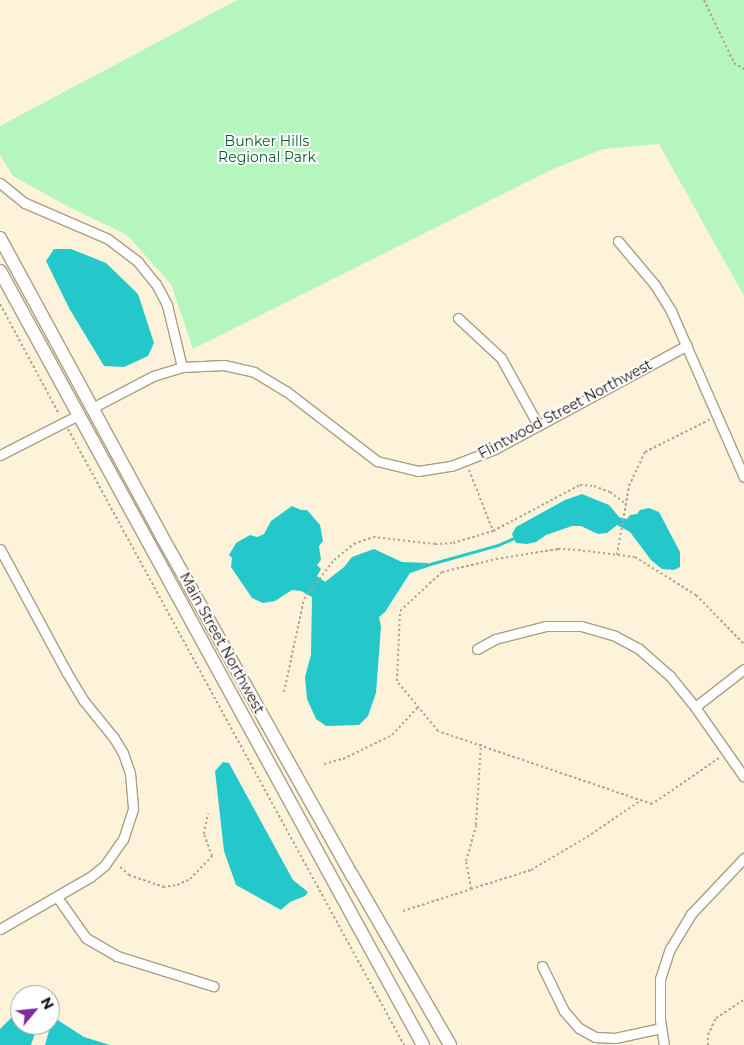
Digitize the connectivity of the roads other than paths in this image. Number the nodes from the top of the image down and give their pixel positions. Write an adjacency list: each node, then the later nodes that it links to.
1 (0, 183): 7 (street)
2 (0, 238): 8 (main road, Main Street Northwest)
3 (618, 242): 6 (street)
4 (0, 271): 9 (main road, Main Street Northwest)
5 (458, 318): 10 (street)
6 (687, 345): 10 (street, Flintwood Street Northwest); 12 (street)
7 (182, 367): 8 (street, Flintwood Street Northwest); 10 (street, Flintwood Street Northwest)
8 (92, 408): 25 (main road, Main Street Northwest)
9 (78, 415): 11 (street); 24 (main road, Main Street Northwest)
10 (538, 425)
11 (0, 455)
12 (744, 477)
13 (0, 550): 19 (street)
14 (477, 649): 16 (street)
15 (744, 669): 16 (street)
16 (695, 707): 17 (street)
17 (744, 776)
18 (744, 858): 23 (street)
19 (57, 897): 20 (street); 22 (street)
20 (0, 929)
21 (542, 966): 23 (street)
22 (214, 986)
23 (661, 1028): 26 (street)
24 (423, 1045)
25 (450, 1045)
26 (664, 1045)

